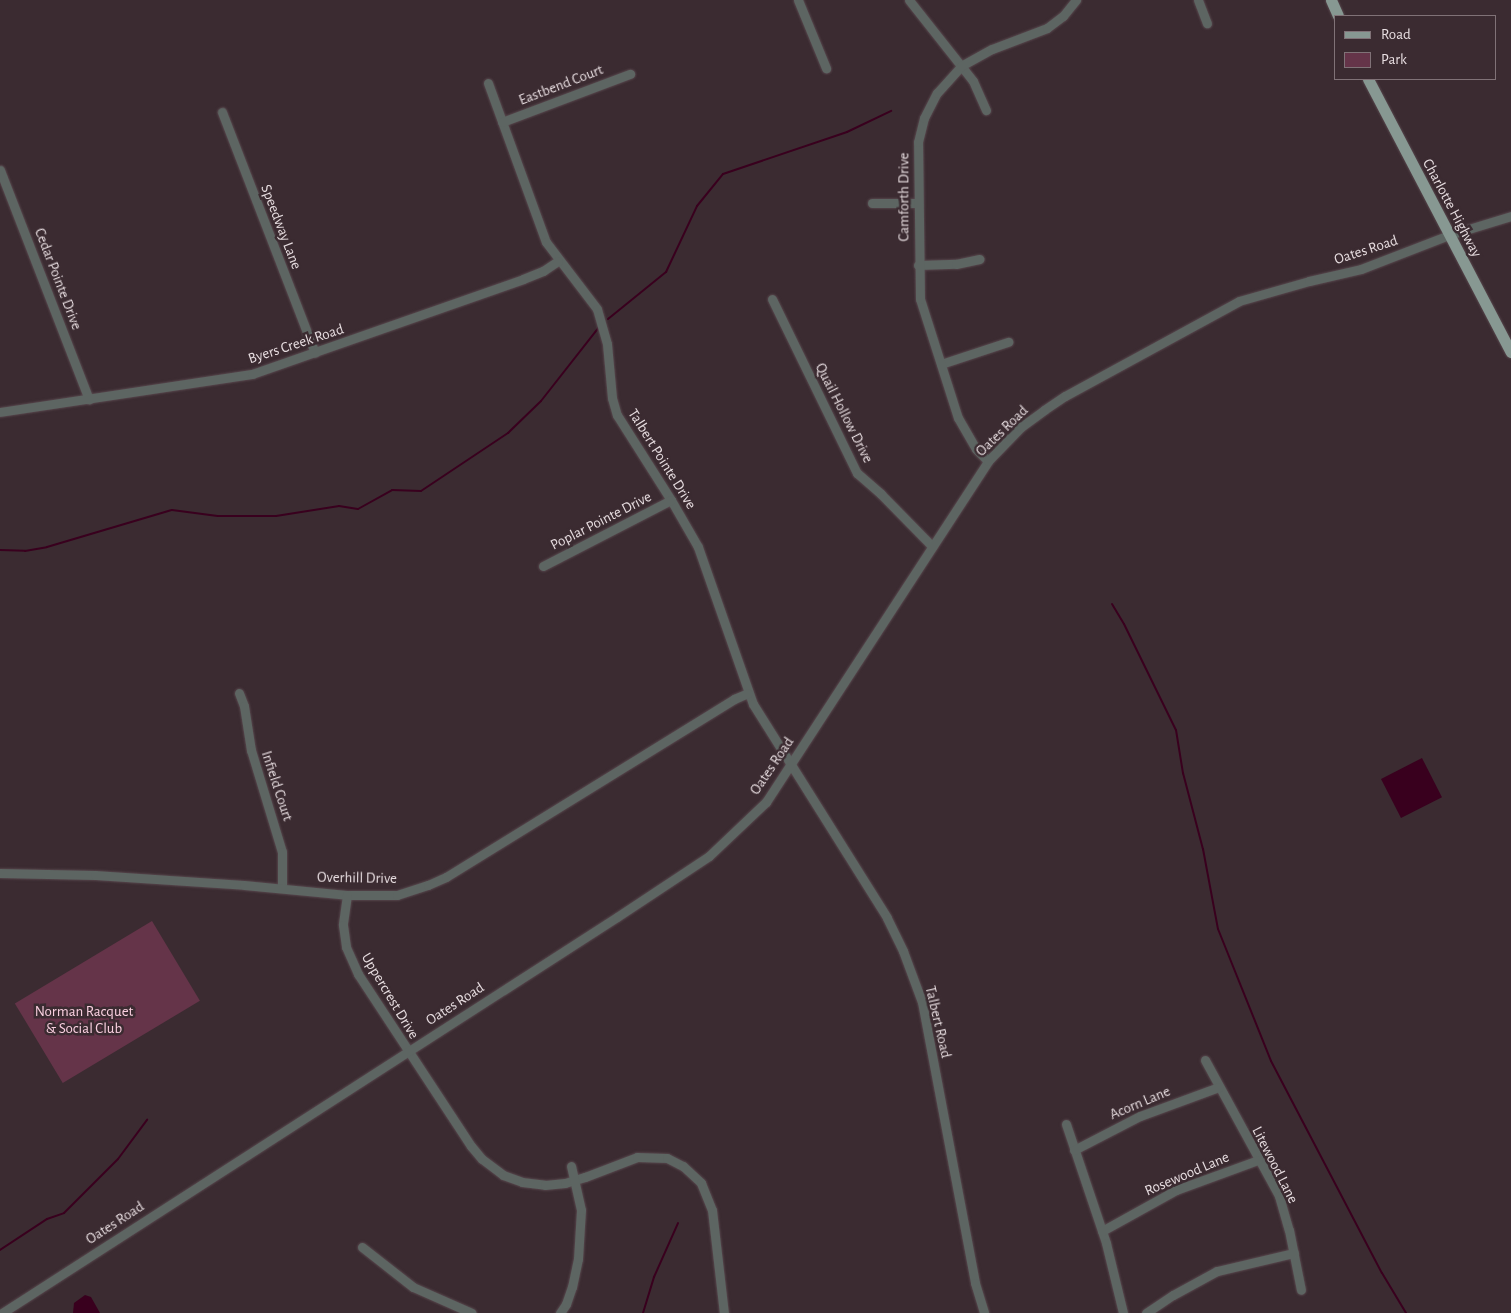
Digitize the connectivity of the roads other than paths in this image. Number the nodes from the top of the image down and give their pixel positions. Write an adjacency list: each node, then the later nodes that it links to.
1 (798, 0): 9 (street)
2 (910, 0): 8 (street)
3 (1076, 0): 8 (street, Camforth Drive)
4 (1198, 0): 7 (street)
5 (1331, 0): 6 (main road)
6 (1338, 15)
7 (1206, 23)
8 (961, 66): 13 (street); 18 (street, Camforth Drive)
9 (826, 68)
10 (630, 74): 15 (street, Eastbend Court)
11 (1369, 80): 20 (main road, Charlotte Highway)
12 (488, 83): 15 (street, Talbert Pointe Drive)
13 (986, 110)
14 (222, 112): 27 (street, Speedway Lane)
15 (502, 122): 22 (street, Talbert Pointe Drive)
16 (0, 170): 29 (street, Cedar Pointe Drive)
17 (872, 203): 18 (street)
18 (917, 203): 23 (street, Camforth Drive)
19 (1511, 216): 20 (street, Oates Road)
20 (1449, 235): 26 (main road, Charlotte Highway); 31 (street, Oates Road)
21 (980, 258): 23 (street)
22 (558, 261): 27 (street, Byers Creek Road); 32 (street, Talbert Pointe Drive)
23 (918, 264): 28 (street, Camforth Drive)
24 (772, 299): 33 (street, Quail Hollow Drive)
25 (1008, 342): 28 (street)
26 (1510, 347)
27 (315, 353): 29 (street, Byers Creek Road)
28 (941, 364): 31 (street, Camforth Drive)
29 (89, 399): 30 (street, Byers Creek Road)
30 (0, 412)
31 (988, 461): 33 (street, Oates Road)
32 (671, 500): 34 (street, Poplar Pointe Drive); 36 (street, Talbert Pointe Drive)
33 (932, 546): 37 (street, Oates Road)
34 (543, 566)
35 (239, 693): 39 (street, Infield Court)
36 (748, 693): 37 (street, Talbert Pointe Drive); 40 (street, Overhill Drive)
37 (790, 766): 41 (street, Oates Road); 58 (street, Talbert Road)
38 (0, 873): 39 (street, Overhill Drive)
39 (282, 888): 40 (street, Overhill Drive)
40 (347, 895): 41 (street, Uppercrest Drive)
41 (408, 1052): 48 (street, Uppercrest Drive); 53 (street, Oates Road)
42 (1205, 1060): 43 (street, Litewood Lane)
43 (1219, 1087): 45 (street, Acorn Lane); 46 (street, Litewood Lane)
44 (1066, 1124): 45 (street)
45 (1074, 1150): 49 (street)
46 (1258, 1160): 49 (street, Rosewood Lane); 51 (street, Litewood Lane)
47 (571, 1166): 48 (street)
48 (576, 1180): 56 (street); 57 (street, Uppercrest Drive)
49 (1102, 1231): 59 (street)
50 (362, 1247): 55 (street)
51 (1294, 1253): 52 (street, Litewood Lane); 60 (street)
52 (1301, 1290)
53 (12, 1310): 54 (street, Oates Road)
54 (2, 1313)
55 (472, 1313)
56 (560, 1313)
57 (724, 1313)
58 (984, 1313)
59 (1122, 1313)
60 (1146, 1313)

